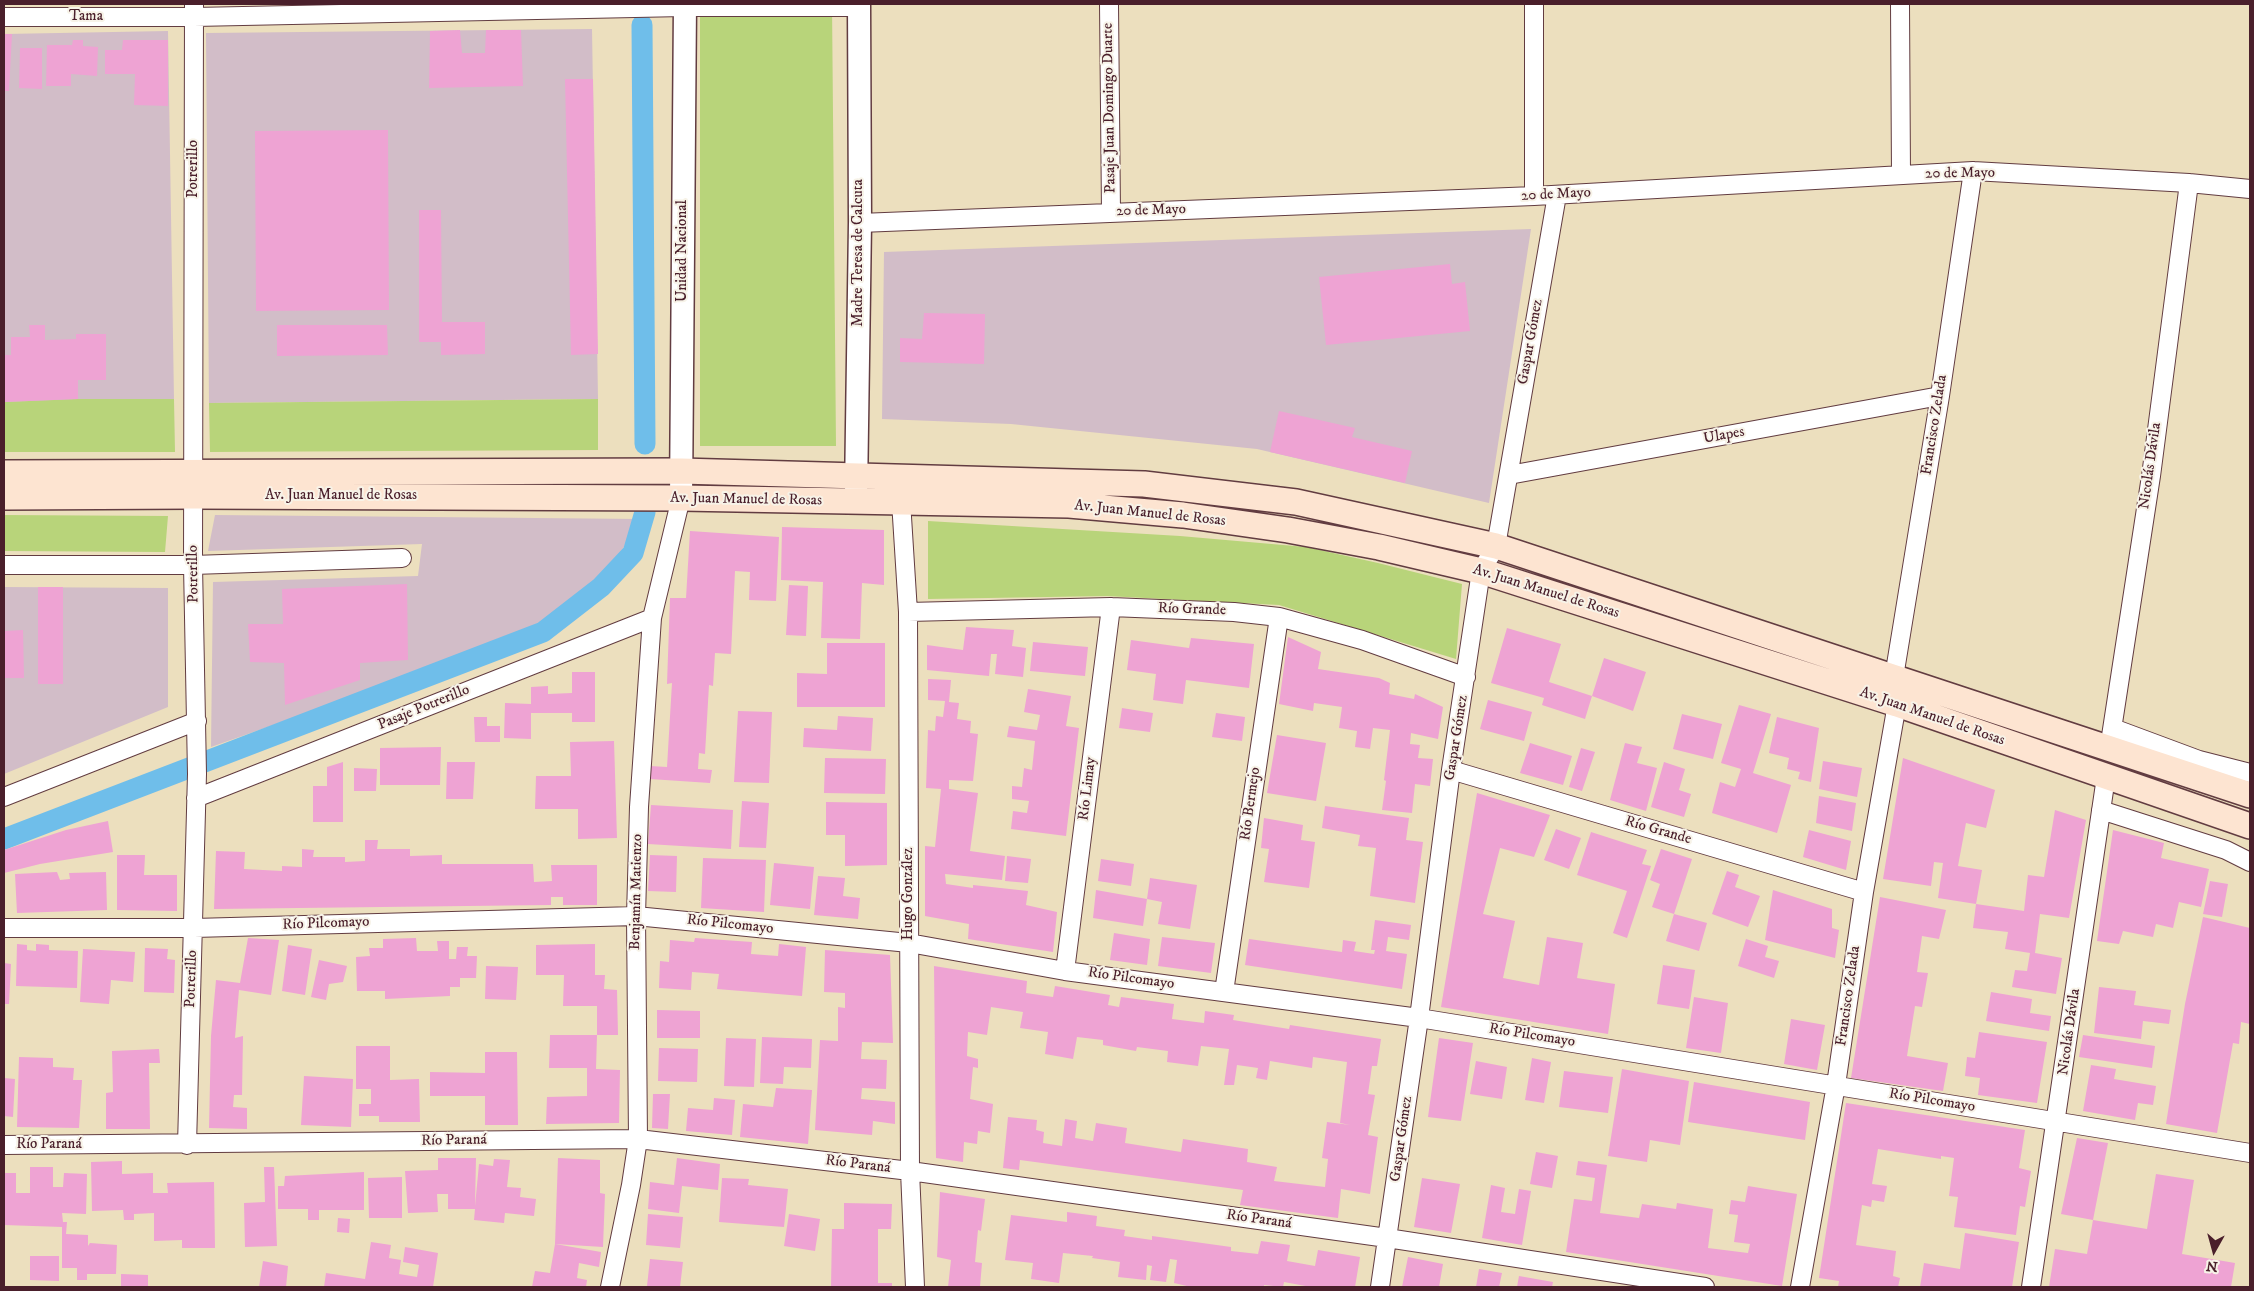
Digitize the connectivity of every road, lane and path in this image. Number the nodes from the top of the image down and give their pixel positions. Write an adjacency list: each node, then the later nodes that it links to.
1 (1109, 4): 14 (street, Pasaje Juan Domingo Duarte)
2 (1534, 4): 13 (street)
3 (1900, 4): 9 (street)
4 (859, 5): 5 (street, Tama); 15 (street, Madre Teresa de Calcuta)
5 (684, 6): 6 (street, Tama); 17 (street, Unidad Nacional)
6 (194, 10): 7 (street, Tama); 21 (street, Potrerillo)
7 (4, 17)
8 (1973, 171): 9 (street, 20 de Mayo); 10 (street, 20 de Mayo); 16 (street, Francisco Zelada)
9 (1901, 175): 12 (street, 20 de Mayo)
10 (2189, 183): 11 (street, 20 de Mayo); 39 (street, Nicolás Dávila)
11 (2250, 189)
12 (1557, 195): 13 (street, 20 de Mayo); 20 (street, Gaspar Gómez)
13 (1534, 196): 14 (street, 20 de Mayo)
14 (1111, 213): 15 (street, 20 de Mayo)
15 (860, 223): 19 (street, Madre Teresa de Calcuta)
16 (1940, 396): 20 (street, Ulapes); 36 (street, Francisco Zelada)
17 (681, 471): 19 (main road, Av. Juan Manuel de Rosas); 21 (main road, Av. Juan Manuel de Rosas); 23 (street, Unidad Nacional)
18 (4, 473): 21 (main road, Av. Juan Manuel de Rosas)
19 (857, 475): 24 (street, Madre Teresa de Calcuta); 26 (main road, Av. Juan Manuel de Rosas)
20 (1509, 475): 26 (street, Gaspar Gómez)
21 (194, 484): 22 (main road, Av. Juan Manuel de Rosas); 23 (main road, Av. Juan Manuel de Rosas); 29 (street, Potrerillo)
22 (4, 497)
23 (682, 498): 24 (main road, Av. Juan Manuel de Rosas); 34 (street, Benjamín Matienzo)
24 (856, 501): 25 (main road, Av. Juan Manuel de Rosas)
25 (901, 501): 30 (main road, Av. Juan Manuel de Rosas); 32 (street, Hugo González)
26 (1496, 546): 30 (street, Gaspar Gómez); 36 (main road, Av. Juan Manuel de Rosas)
27 (402, 558): 29 (street)
28 (4, 565): 29 (street)
29 (193, 565): 38 (street, Potrerillo)
30 (1481, 571): 35 (street, Gaspar Gómez); 37 (main road, Av. Juan Manuel de Rosas)
31 (1111, 608): 32 (street, Río Grande); 33 (street, Río Grande); 54 (street, Río Limay)
32 (908, 612): 53 (street, Hugo González)
33 (1279, 616): 35 (street, Río Grande); 55 (street, Río Bermejo)
34 (652, 618): 45 (street, Pasaje Potrerillo); 50 (street, Benjamín Matienzo)
35 (1466, 677): 40 (street, Gaspar Gómez)
36 (1894, 678): 39 (main road, Av. Juan Manuel de Rosas)
37 (1897, 704): 42 (main road, Av. Juan Manuel de Rosas); 49 (street, Francisco Zelada)
38 (197, 721): 44 (street); 45 (street, Potrerillo)
39 (2111, 738): 41 (street); 43 (main road, Av. Juan Manuel de Rosas)
40 (1451, 770): 49 (street, Río Grande); 56 (street, Gaspar Gómez)
41 (2250, 773)
42 (2106, 777): 46 (street, Nicolás Dávila); 47 (main road, Av. Juan Manuel de Rosas)
43 (2250, 795)
44 (4, 797)
45 (196, 798): 52 (street, Potrerillo)
46 (2101, 810): 48 (street); 58 (street, Nicolás Dávila)
47 (2250, 826)
48 (2250, 862)
49 (1864, 892): 57 (street, Francisco Zelada)
50 (636, 916): 52 (street, Río Pilcomayo); 53 (street, Río Pilcomayo); 59 (street, Benjamín Matienzo)
51 (4, 928): 52 (street, Río Pilcomayo)
52 (194, 928): 61 (street, Potrerillo)
53 (909, 943): 54 (street, Río Pilcomayo); 63 (street, Hugo González)
54 (1065, 970): 55 (street, Río Pilcomayo)
55 (1224, 992): 56 (street, Río Pilcomayo)
56 (1419, 1018): 57 (street, Río Pilcomayo); 64 (street, Gaspar Gómez)
57 (1836, 1085): 58 (street, Río Pilcomayo); 69 (street, Francisco Zelada)
58 (2057, 1121): 62 (street, Río Pilcomayo); 70 (street, Nicolás Dávila)
59 (638, 1139): 61 (street, Río Paraná); 63 (street, Río Paraná); 65 (street, Benjamín Matienzo)
60 (4, 1145): 61 (street, Río Paraná)
61 (187, 1145)
62 (2250, 1153)
63 (910, 1171): 64 (street, Río Paraná); 66 (street, Hugo González)
64 (1387, 1238): 67 (street, Gaspar Gómez); 68 (street, Río Paraná)
65 (610, 1287)
66 (915, 1287)
67 (1380, 1287)
68 (1705, 1287)
69 (1800, 1287)
70 (2031, 1287)

